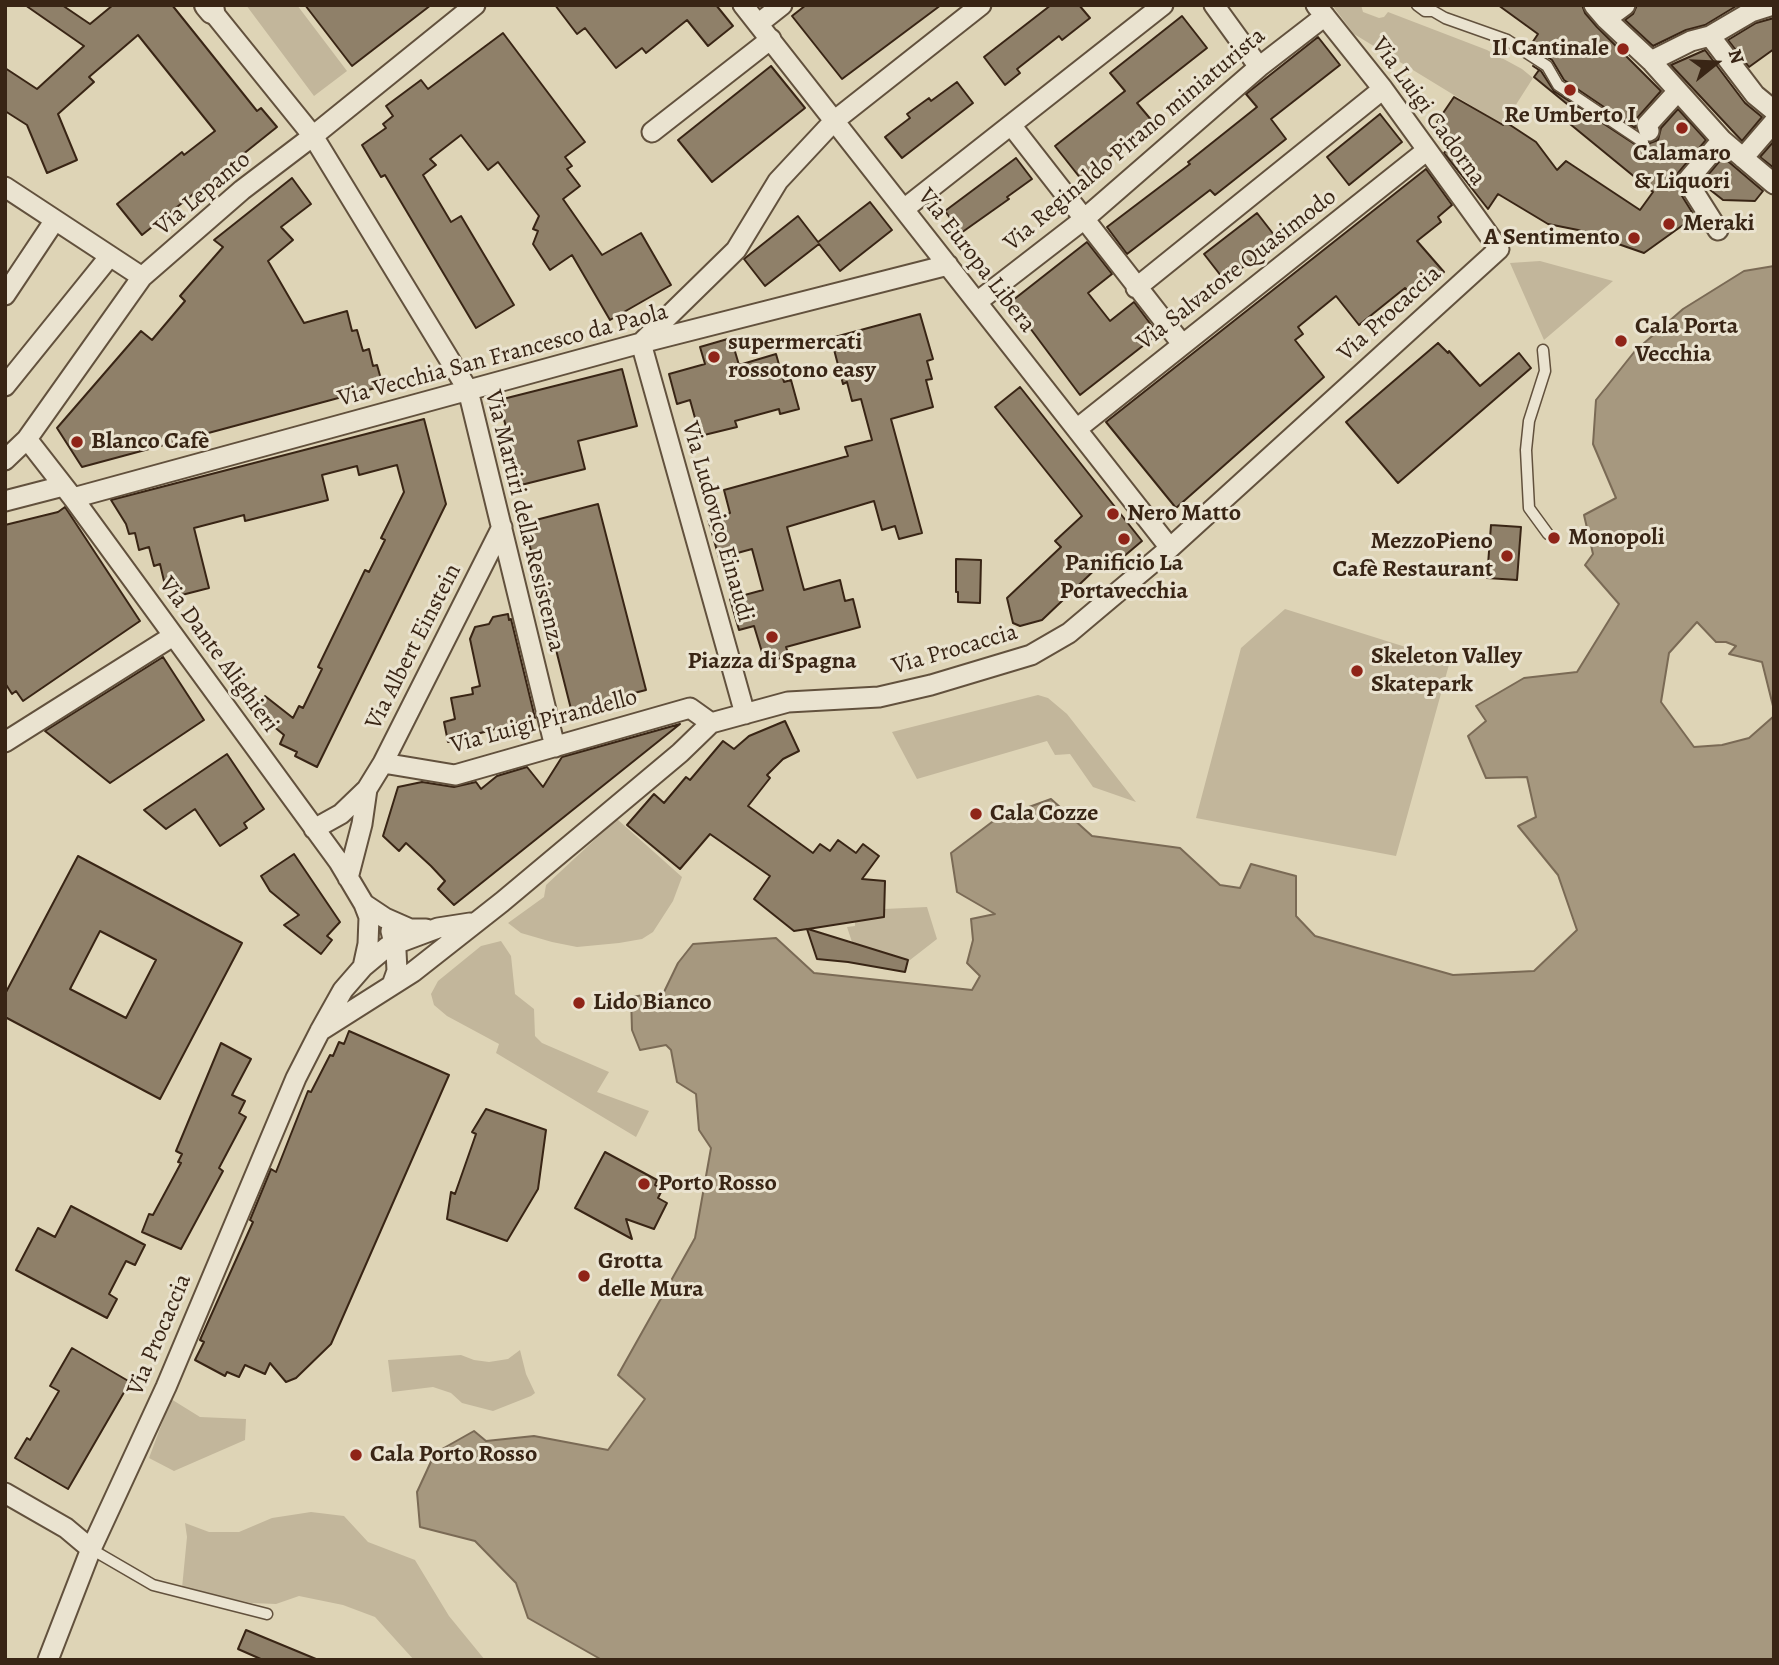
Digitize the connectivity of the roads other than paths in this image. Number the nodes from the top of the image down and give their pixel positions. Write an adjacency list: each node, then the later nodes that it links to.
1 (743, 5): 13 (street, Via Europa Libera)
2 (782, 5): 13 (street)
3 (981, 5): 20 (street)
4 (1163, 5): 21 (street)
5 (1214, 5): 16 (street)
6 (1417, 5): 24 (lane)
7 (1625, 5): 12 (street)
8 (1773, 5): 14 (street)
9 (210, 7): 23 (street, Via Martiri della Resistenza)
10 (465, 8): 23 (street, Via Lepanto)
11 (1321, 11): 16 (street, Via Reginaldo Pirano miniaturista); 17 (street, Via Luigi Cadorna)
12 (1600, 12): 15 (street)
13 (764, 31): 20 (street, Via Europa Libera); 22 (street)
14 (1710, 36): 15 (street); 19 (street)
15 (1651, 61): 18 (street)
16 (1259, 67): 32 (street, Via Reginaldo Pirano miniaturista)
17 (1383, 89): 26 (street, Via Luigi Cadorna); 38 (street)
18 (1678, 92): 24 (street); 25 (street)
19 (1773, 115): 27 (street)
20 (834, 121): 30 (street, Via Europa Libera); 41 (street)
21 (1011, 125): 30 (street); 32 (street)
22 (652, 132)
23 (313, 136): 37 (street, Via Lepanto); 45 (street, Via Martiri della Resistenza)
24 (1646, 136)
25 (1722, 140): 27 (street); 33 (street)
26 (1426, 151): 34 (street, Via Luigi Cadorna); 42 (street, Via Salvatore Quasimodo)
27 (1743, 158): 28 (street)
28 (1774, 184)
29 (5, 187): 31 (street)
30 (904, 209): 36 (street, Via Europa Libera)
31 (55, 220): 35 (street); 39 (street)
32 (1083, 220): 38 (street); 40 (street, Via Reginaldo Pirano miniaturista)
33 (1718, 230)
34 (1499, 249): 53 (street, Via Procaccia)
35 (110, 256): 37 (street); 44 (street)
36 (948, 265): 40 (street, Via Europa Libera); 41 (street, Via Vecchia San Francesco da Paola)
37 (142, 277): 47 (street, Via Lepanto)
38 (1136, 288): 42 (street)
39 (5, 295)
40 (977, 302): 46 (street, Via Europa Libera)
41 (641, 343): 45 (street, Via Vecchia San Francesco da Paola); 55 (street, Via Ludovico Einaudi)
42 (1182, 344): 46 (street, Via Salvatore Quasimodo)
43 (1543, 349): 52 (lane)
44 (5, 386)
45 (468, 390): 49 (street, Via Vecchia San Francesco da Paola); 51 (street, Via Martiri della Resistenza)
46 (1078, 428): 53 (street, Via Europa Libera)
47 (27, 439): 48 (street, Via Lepanto); 49 (street, Via Dante Alighieri)
48 (5, 460)
49 (68, 492): 50 (street, Via Vecchia San Francesco da Paola); 54 (street, Via Dante Alighieri)
50 (5, 501)
51 (502, 527): 58 (street, Via Martiri della Resistenza); 59 (street, Via Albert Einstein)
52 (1548, 534)
53 (1170, 548): 55 (street, Via Procaccia)
54 (173, 636): 57 (street); 61 (street, Via Dante Alighieri)
55 (745, 714): 56 (street, Via Procaccia)
56 (711, 723): 58 (street, Via Luigi Pirandello); 63 (street, Via Procaccia)
57 (5, 742)
58 (555, 747): 59 (street, Via Luigi Pirandello)
59 (383, 763): 60 (street, Via Albert Einstein)
60 (367, 789): 61 (street); 62 (street)
61 (314, 829): 62 (street, Via Dante Alighieri)
62 (348, 878): 64 (street, Via Dante Alighieri)
63 (475, 922): 65 (street, Via Procaccia); 67 (street, Via Procaccia)
64 (377, 923): 65 (street); 66 (street); 68 (street)
65 (438, 928): 66 (street, Via Procaccia)
66 (392, 947): 67 (street); 68 (street, Via Procaccia); 69 (street)
67 (437, 951): 69 (street, Via Procaccia)
68 (363, 967): 70 (street, Via Procaccia)
69 (392, 985): 70 (street, Via Procaccia)
70 (320, 1031): 72 (street, Via Procaccia)
71 (5, 1493): 72 (street)
72 (91, 1549): 73 (lane); 74 (street, Via Procaccia)
73 (267, 1614)
74 (48, 1660)

